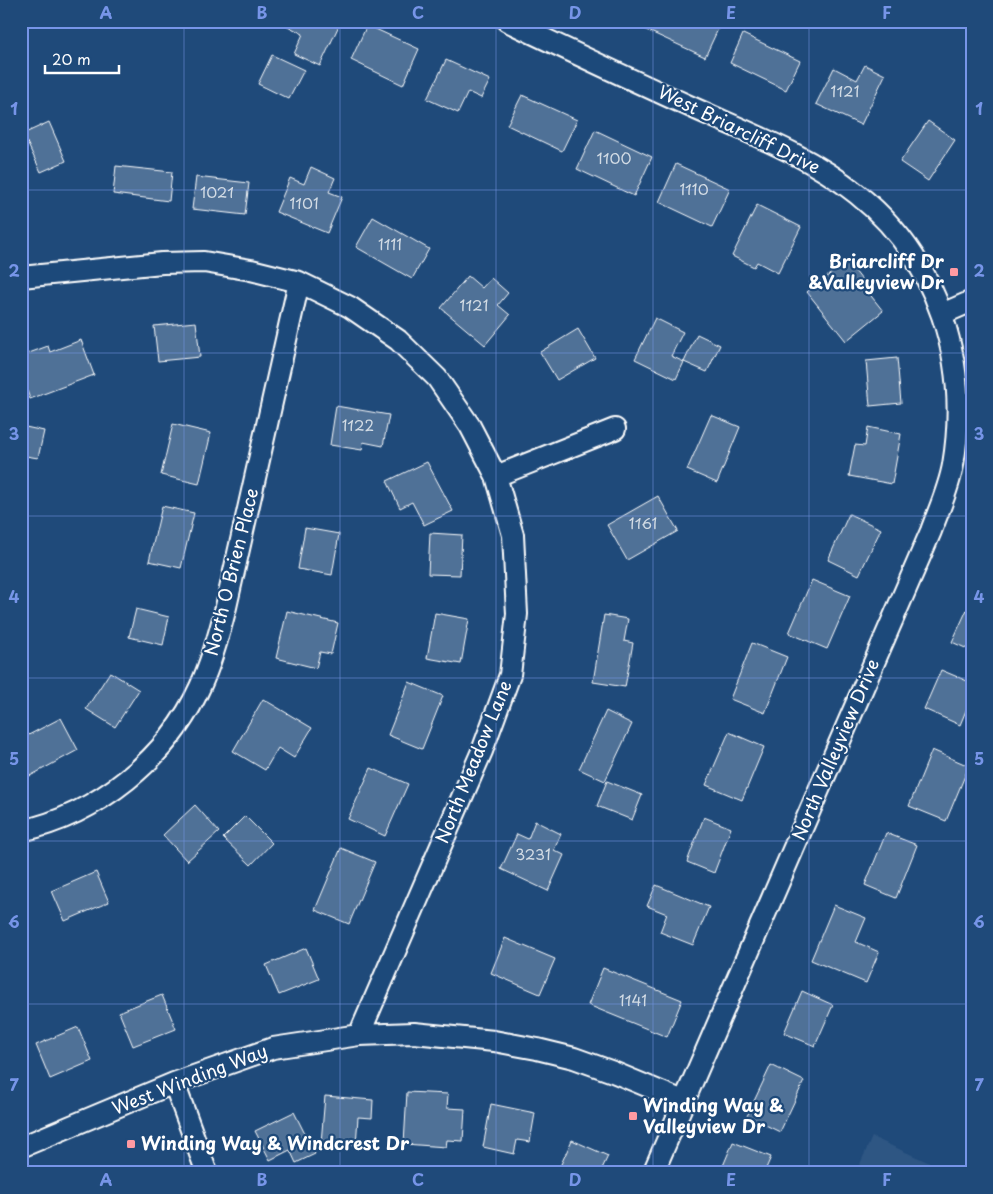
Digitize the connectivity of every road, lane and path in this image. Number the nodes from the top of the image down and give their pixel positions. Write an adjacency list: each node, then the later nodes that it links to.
1 (507, 21): 5 (street, West Briarcliff Drive)
2 (21, 277): 3 (street, North Meadow Lane)
3 (299, 282): 7 (street, North Meadow Lane); 8 (street, North O Brien Place)
4 (972, 301): 5 (street)
5 (942, 314): 11 (street, North Valleyview Drive)
6 (615, 429): 7 (street)
7 (496, 476): 9 (street, North Meadow Lane)
8 (21, 831)
9 (359, 1035): 10 (street, West Winding Way); 11 (street, West Winding Way)
10 (174, 1083): 12 (street, West Winding Way); 13 (street)
11 (684, 1101): 14 (street, North Valleyview Drive)
12 (21, 1147)
13 (207, 1173)
14 (653, 1173)

